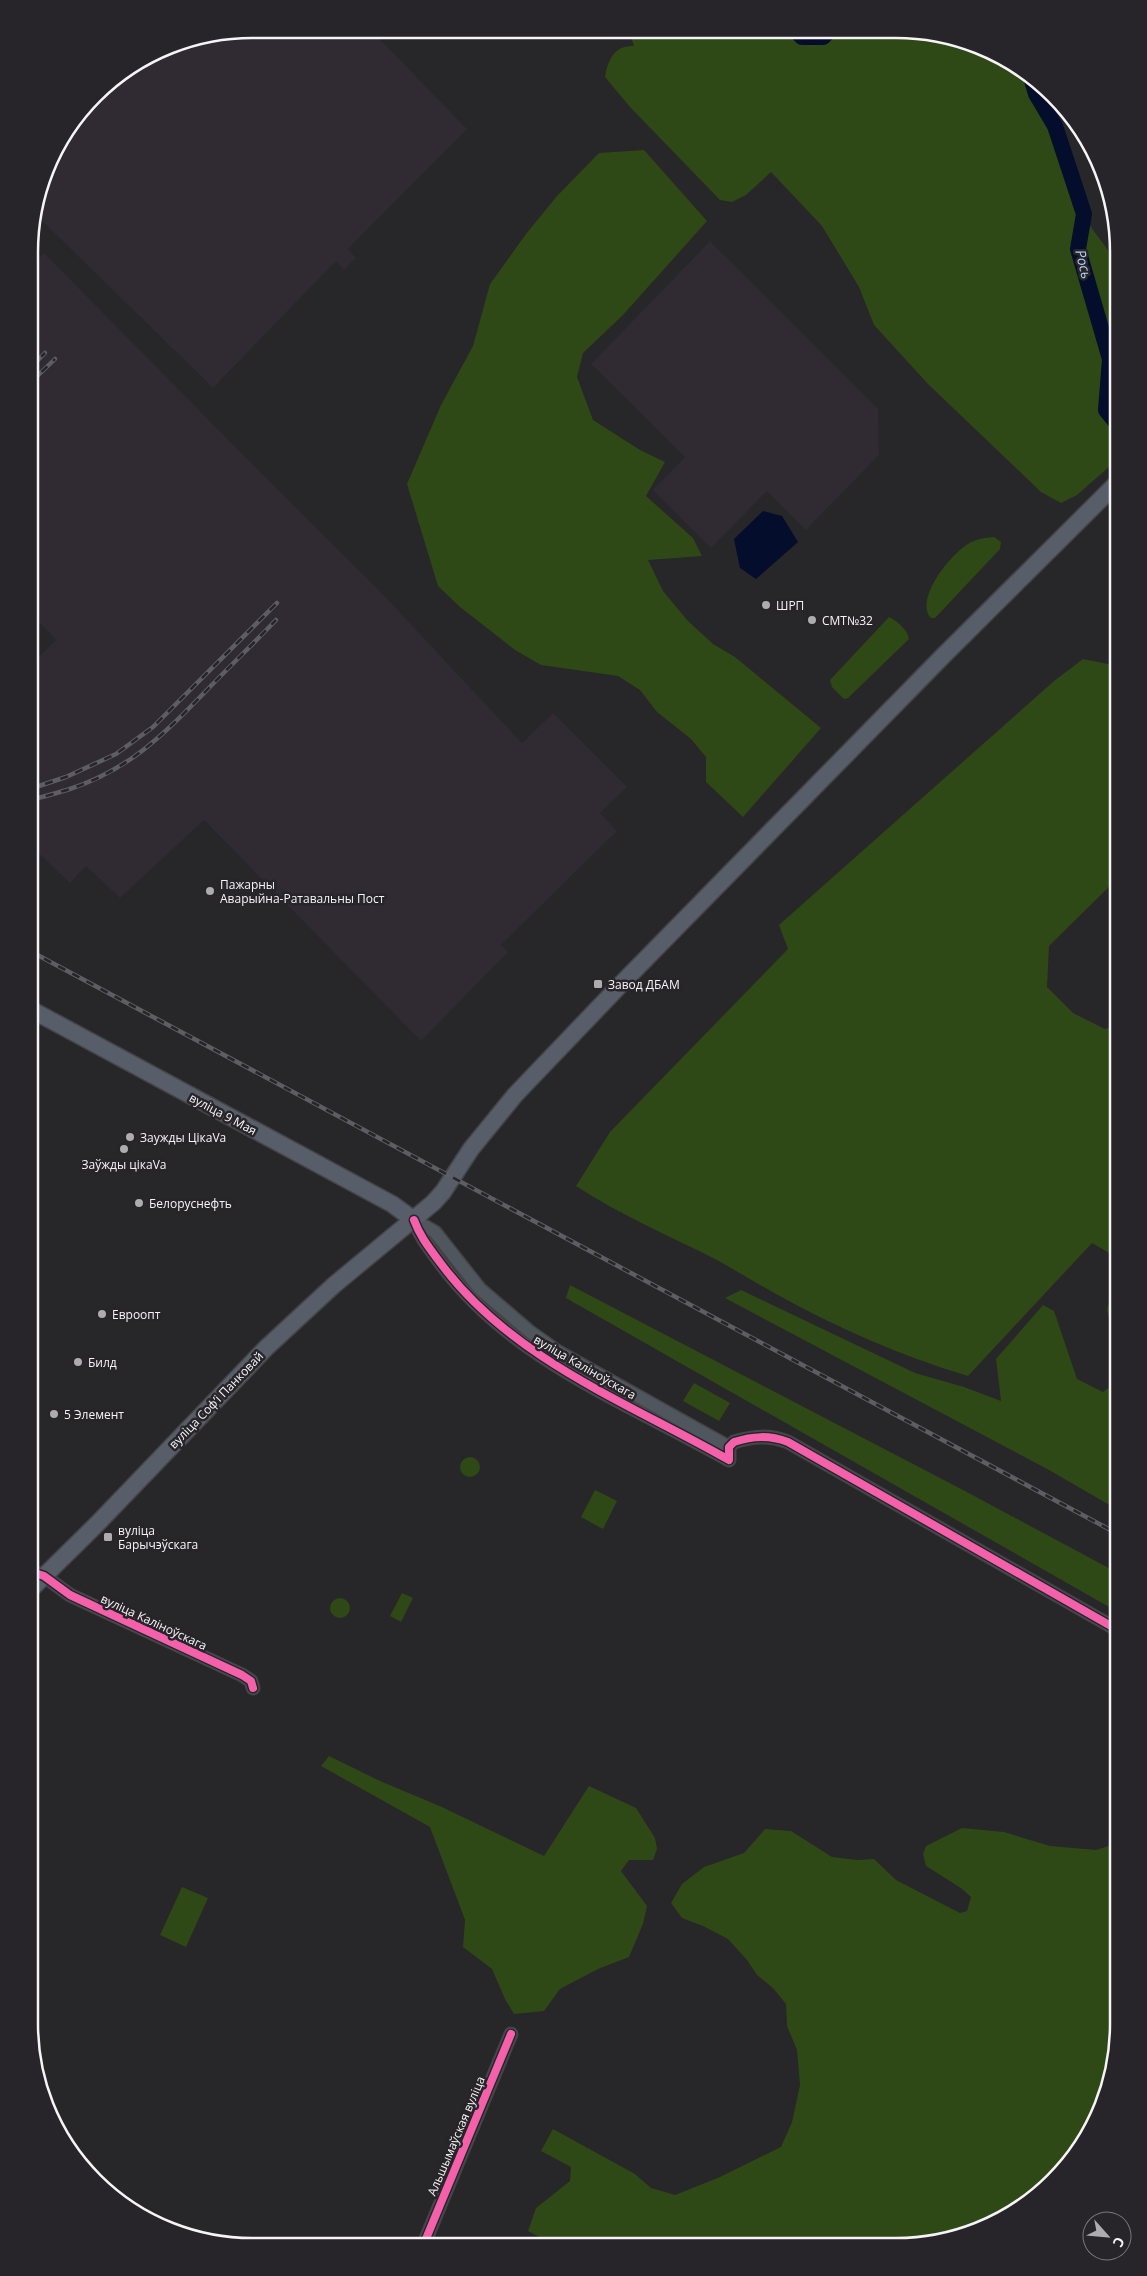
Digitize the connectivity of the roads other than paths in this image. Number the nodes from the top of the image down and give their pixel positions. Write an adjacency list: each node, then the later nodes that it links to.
1 (1110, 491): 3 (main road, вуліца Софʼі Панковай)
2 (38, 1013): 3 (main road, вуліца 9 Мая)
3 (414, 1220): 4 (main road, вуліца Софʼі Панковай); 6 (street, вуліца Каліноўскага)
4 (38, 1572)
5 (38, 1575): 7 (street, вуліца Каліноўскага)
6 (1110, 1625)
7 (253, 1688)
8 (511, 2034): 9 (street, Альшымаўская вуліца)
9 (426, 2238)

